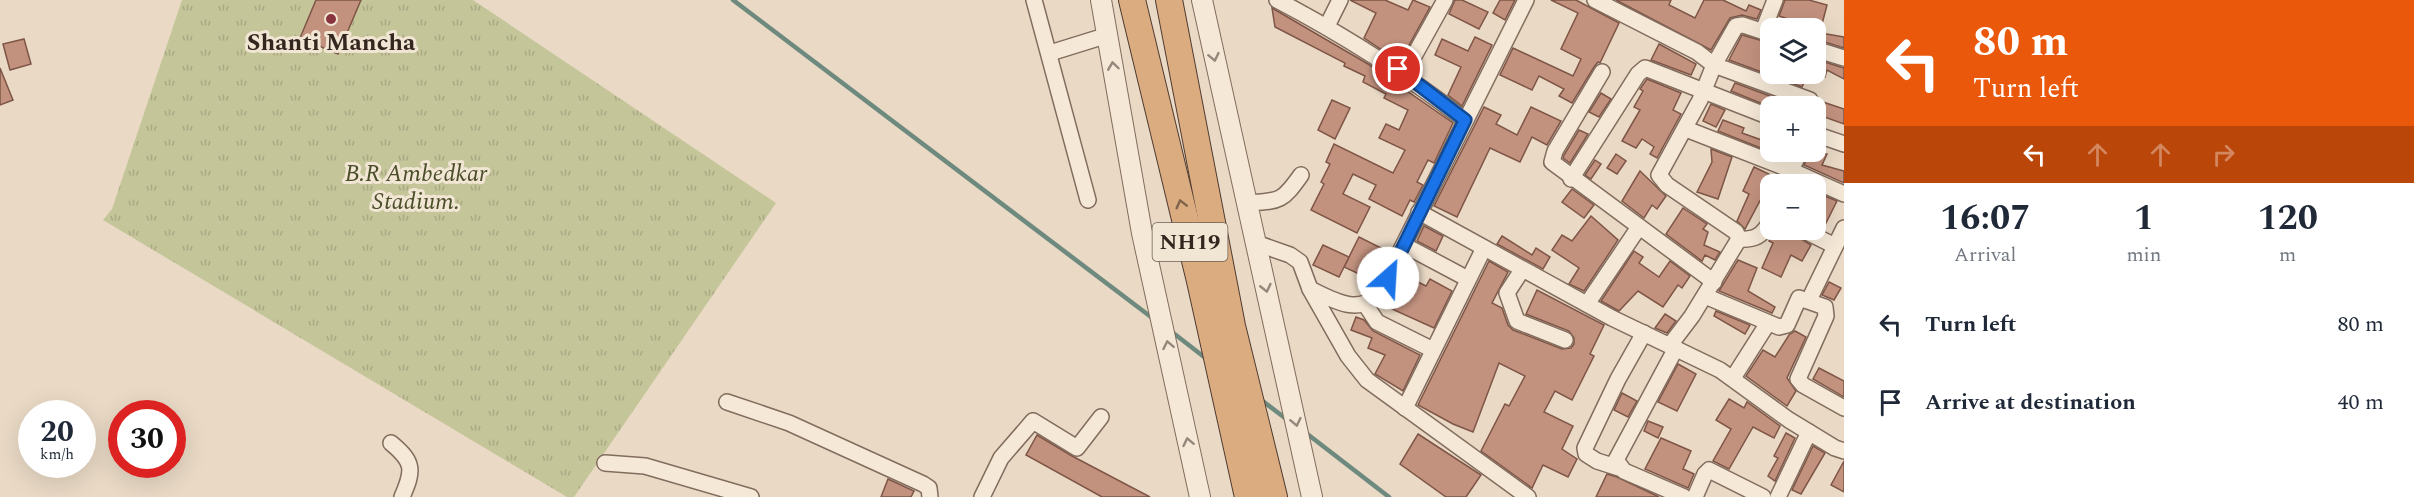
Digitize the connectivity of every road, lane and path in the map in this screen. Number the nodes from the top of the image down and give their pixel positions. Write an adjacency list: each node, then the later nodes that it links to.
1 (1034, 0): 17 (street)
2 (1101, 0): 15 (street)
3 (1132, 0): 72 (highway, NH19, one-way to 3)
4 (1169, 0): 73 (highway, NH19)
5 (1202, 0): 35 (street, one-way to 35)
6 (1277, 0): 13 (street)
7 (1340, 0): 13 (street)
8 (1445, 0): 21 (street)
9 (1526, 0): 25 (street)
10 (1595, 0): 19 (street)
11 (1775, 0): 12 (street)
12 (1770, 18)
13 (1327, 26): 21 (street)
14 (1760, 30): 19 (street)
15 (1108, 35): 17 (street); 71 (street, one-way to 15)
16 (1826, 52): 18 (street)
17 (1050, 53): 34 (street)
18 (1844, 58)
19 (1714, 65): 22 (street); 23 (street)
20 (1602, 72): 31 (street)
21 (1404, 74): 25 (street)
22 (1704, 92): 24 (street); 26 (street); 31 (street)
23 (1799, 96)
24 (1760, 113)
25 (1465, 120): 36 (street)
26 (1686, 129): 29 (street); 41 (street)
27 (1826, 138): 28 (street)
28 (1844, 144)
29 (1789, 174)
30 (1301, 175): 35 (street)
31 (1571, 179): 37 (street)
32 (1826, 188): 33 (street)
33 (1844, 194)
34 (1088, 200)
35 (1247, 202): 42 (street)
36 (1419, 212): 43 (street); 44 (street)
37 (1639, 227): 48 (street); 51 (street)
38 (1826, 234): 40 (street)
39 (1760, 235): 41 (street)
40 (1841, 236): 49 (street)
41 (1739, 239): 48 (street)
42 (1256, 243): 47 (street); 74 (street, one-way to 74)
43 (1404, 245): 46 (street); 50 (street)
44 (1484, 248): 45 (street); 46 (street)
45 (1522, 270): 51 (street); 54 (street)
46 (1468, 279): 56 (street)
47 (1310, 289): 50 (street); 59 (street)
48 (1709, 289): 52 (street); 55 (street)
49 (1809, 300): 52 (street); 60 (street)
50 (1365, 304): 56 (street)
51 (1587, 304): 53 (street)
52 (1768, 323): 57 (street)
53 (1644, 333): 55 (street); 66 (street)
54 (1565, 340)
55 (1673, 347): 57 (street); 66 (street)
56 (1432, 350): 59 (street)
57 (1733, 378): 62 (street)
58 (727, 402): 69 (street)
59 (1405, 408): 75 (street)
60 (1844, 408)
61 (1101, 417): 70 (street)
62 (1809, 432): 64 (street); 79 (street)
63 (391, 443): 67 (street)
64 (1844, 451)
65 (605, 463): 68 (street)
66 (1619, 468): 76 (street)
67 (402, 497)
68 (751, 497)
69 (930, 497)
70 (982, 497)
71 (1200, 497)
72 (1248, 497)
73 (1274, 497)
74 (1312, 497)
75 (1528, 497)
76 (1684, 497)
77 (1695, 497): 78 (street)
78 (1763, 497)
79 (1778, 497)

